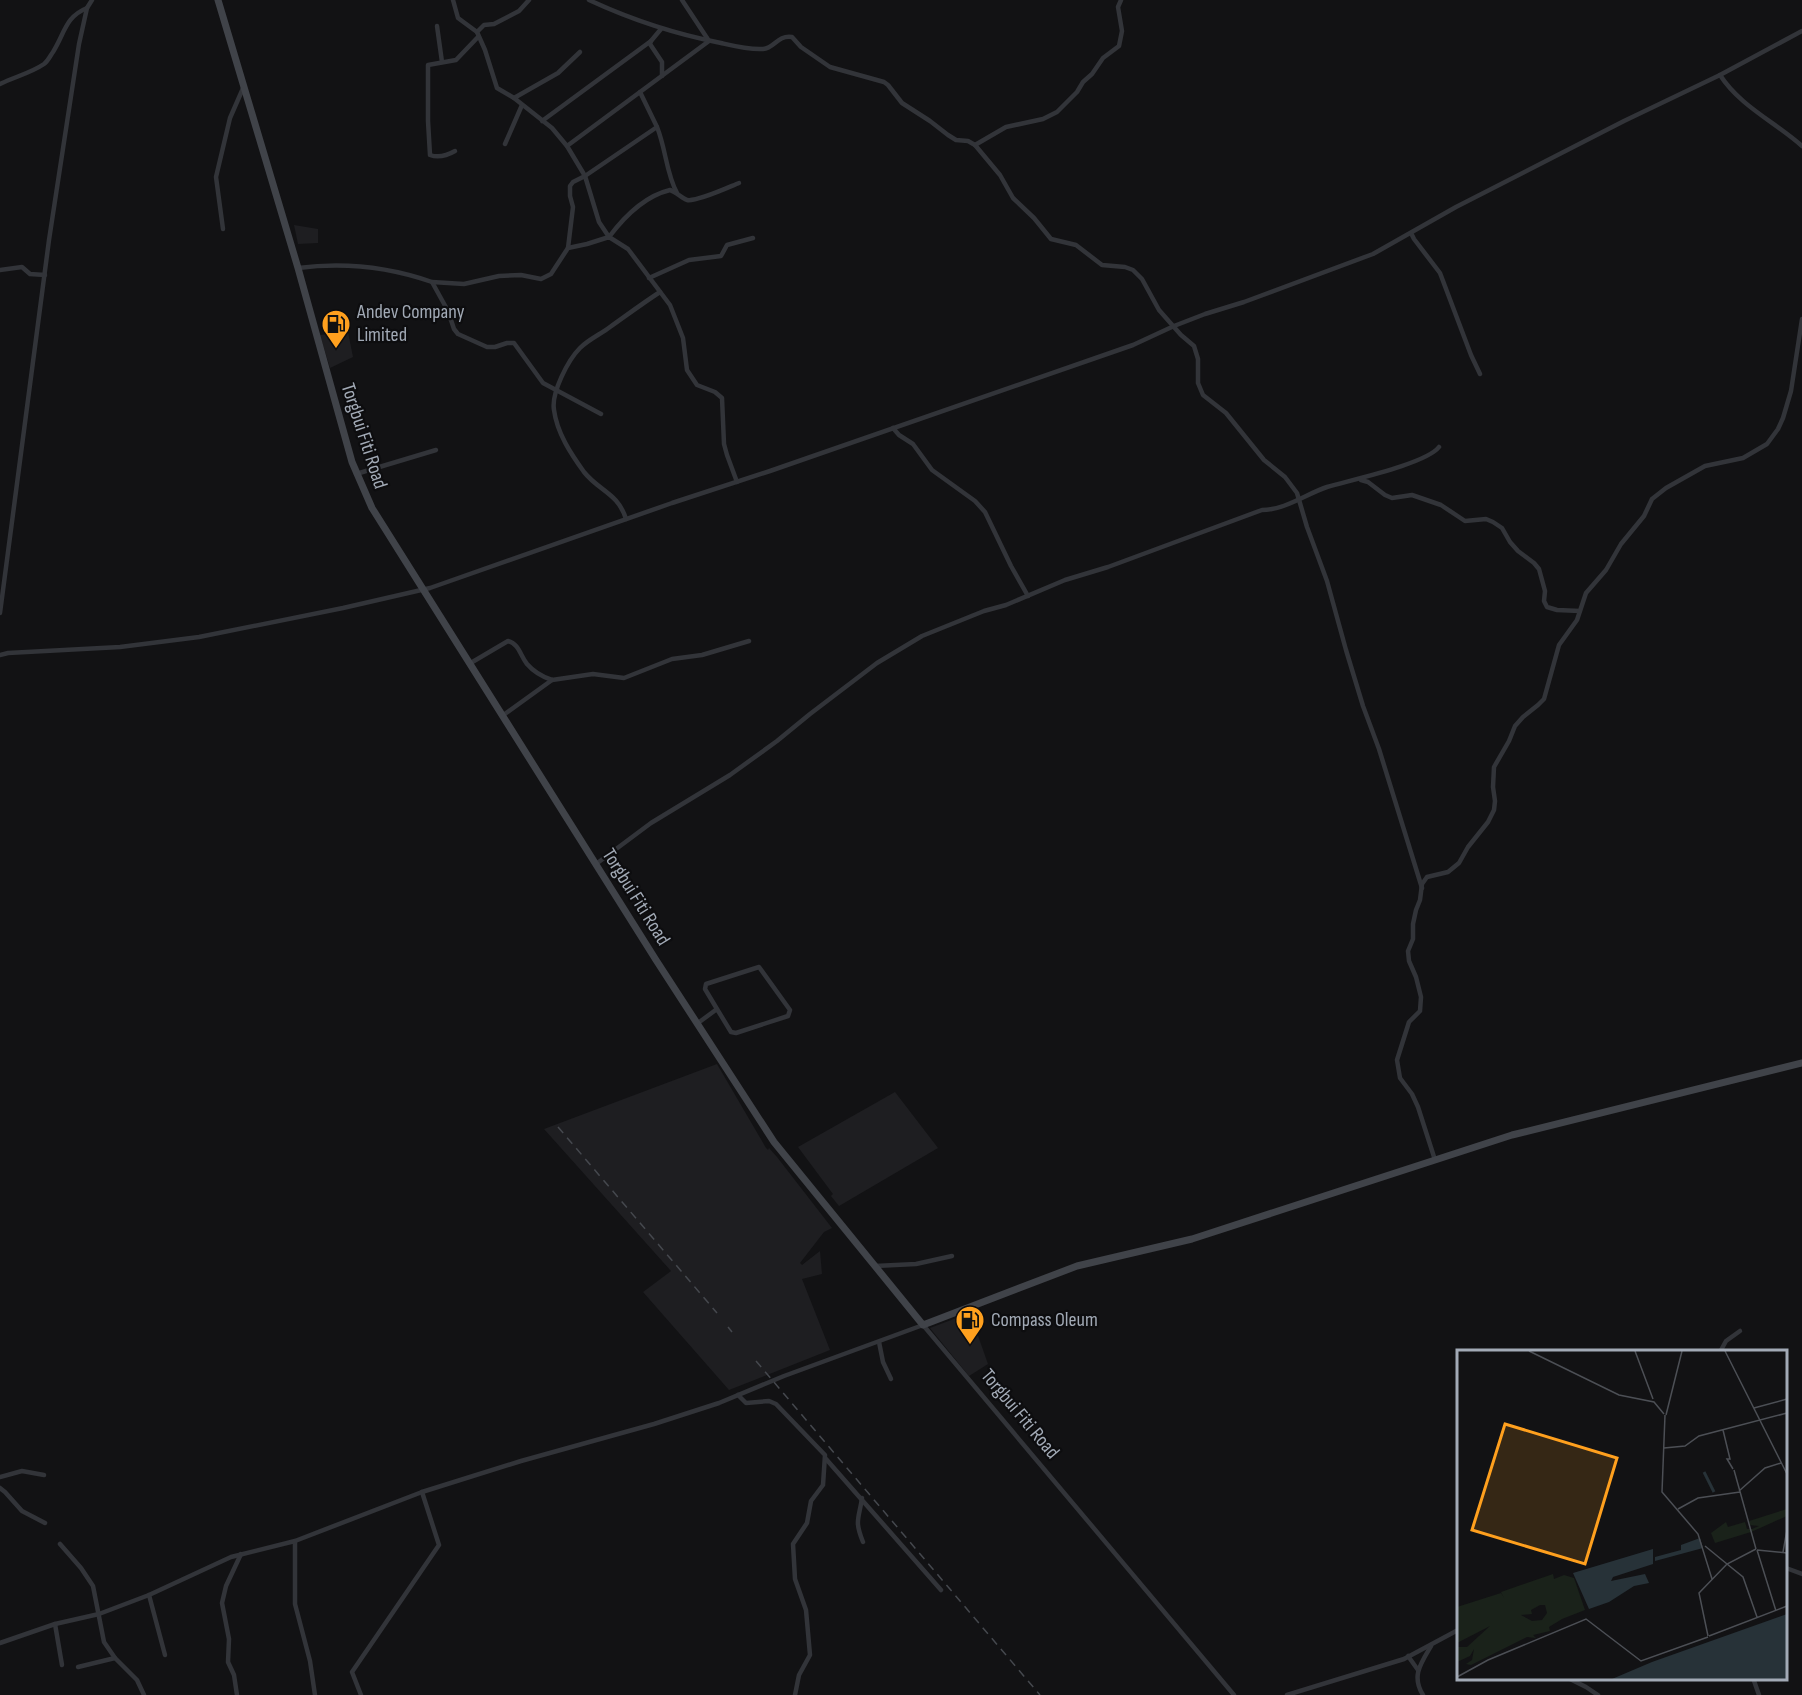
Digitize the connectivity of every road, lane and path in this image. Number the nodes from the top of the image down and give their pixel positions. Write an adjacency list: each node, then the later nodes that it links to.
1 (92, 0): 8 (street)
2 (218, 0): 20 (street, Torgbui Fiti Road)
3 (453, 0): 12 (street)
4 (529, 0): 12 (street)
5 (589, 0): 10 (street)
6 (682, 0): 14 (street)
7 (1121, 0): 27 (street)
8 (87, 8): 19 (street); 41 (street)
9 (437, 26): 16 (street)
10 (661, 29): 13 (street); 14 (street)
11 (1802, 31): 18 (street)
12 (478, 34): 16 (street); 22 (street)
13 (651, 41): 17 (street); 24 (street)
14 (709, 41): 17 (street); 27 (street)
15 (580, 52): 22 (street)
16 (442, 62): 30 (street)
17 (662, 75): 21 (street)
18 (1720, 75): 29 (street); 35 (street)
19 (0, 84)
20 (244, 86): 34 (street); 39 (street, Torgbui Fiti Road)
21 (640, 92): 25 (street); 28 (street)
22 (514, 98): 23 (street)
23 (522, 105): 24 (street); 26 (street)
24 (542, 122): 28 (street)
25 (657, 127): 31 (street); 33 (street)
26 (505, 144)
27 (975, 145): 46 (street)
28 (567, 146): 31 (street)
29 (1802, 146)
30 (454, 151)
31 (585, 176): 36 (street); 38 (street)
32 (739, 183): 33 (street)
33 (677, 193): 36 (street)
34 (223, 229)
35 (1411, 233): 46 (street); 47 (street)
36 (609, 237): 38 (street); 42 (street)
37 (753, 238): 42 (street)
38 (568, 248): 43 (street)
39 (298, 268): 43 (street); 53 (street, Torgbui Fiti Road)
40 (0, 270): 41 (street)
41 (45, 275): 61 (street)
42 (649, 278): 44 (street)
43 (432, 282): 48 (street)
44 (660, 292): 48 (street); 55 (street)
45 (1802, 319): 60 (street)
46 (1174, 326): 50 (street); 56 (street)
47 (1480, 374)
48 (556, 390): 49 (street); 57 (street)
49 (601, 414)
50 (893, 428): 55 (street); 59 (street)
51 (1439, 447): 54 (street)
52 (436, 450): 53 (street)
53 (356, 474): 58 (street, Torgbui Fiti Road)
54 (1361, 480): 56 (street); 60 (street)
55 (738, 482): 57 (street)
56 (1298, 498): 59 (street); 68 (street)
57 (626, 519): 58 (street)
58 (422, 590): 63 (street); 64 (street, Torgbui Fiti Road)
59 (1028, 596): 67 (street)
60 (1580, 610): 68 (street)
61 (0, 613)
62 (749, 641): 65 (street)
63 (0, 655)
64 (469, 664): 65 (street); 66 (street, Torgbui Fiti Road)
65 (552, 680): 66 (street)
66 (502, 716): 67 (street, Torgbui Fiti Road)
67 (596, 864): 70 (street, Torgbui Fiti Road)
68 (1422, 888): 72 (street)
69 (717, 1009): 69 (street); 70 (street)
70 (698, 1023): 74 (street, Torgbui Fiti Road)
71 (1802, 1063): 72 (street)
72 (1435, 1160): 75 (street)
73 (952, 1256): 74 (street)
74 (875, 1266): 75 (street, Torgbui Fiti Road)
75 (923, 1325): 77 (street); 114 (street, Torgbui Fiti Road)
76 (1740, 1331): 78 (street)
77 (879, 1342): 79 (street); 80 (street)
78 (1721, 1350)
79 (891, 1379)
80 (738, 1395): 81 (street); 85 (street)
81 (825, 1458): 86 (street); 113 (street)
82 (44, 1475): 83 (street)
83 (0, 1478)
84 (0, 1488): 87 (street)
85 (422, 1492): 88 (street); 112 (street)
86 (862, 1498): 89 (street); 94 (street)
87 (45, 1523)
88 (295, 1541): 91 (street); 111 (street)
89 (863, 1542)
90 (60, 1544): 96 (street)
91 (241, 1554): 95 (street); 110 (street)
92 (1787, 1569): 93 (street)
93 (1802, 1575)
94 (941, 1590)
95 (149, 1595): 96 (street); 101 (street)
96 (99, 1614): 97 (street); 103 (street)
97 (55, 1624): 99 (street); 104 (street)
98 (1457, 1631): 100 (street)
99 (0, 1642)
100 (1432, 1644): 102 (street); 106 (street)
101 (165, 1654)
102 (1408, 1656): 106 (street); 115 (street)
103 (116, 1658): 105 (street); 109 (street)
104 (62, 1665)
105 (78, 1667)
106 (1418, 1670): 116 (street)
107 (1572, 1680): 117 (street)
108 (1754, 1680): 118 (street)
109 (144, 1695)
110 (237, 1695)
111 (315, 1695)
112 (361, 1695)
113 (795, 1695)
114 (1234, 1695)
115 (1287, 1695)
116 (1422, 1695)
117 (1598, 1695)
118 (1759, 1695)

